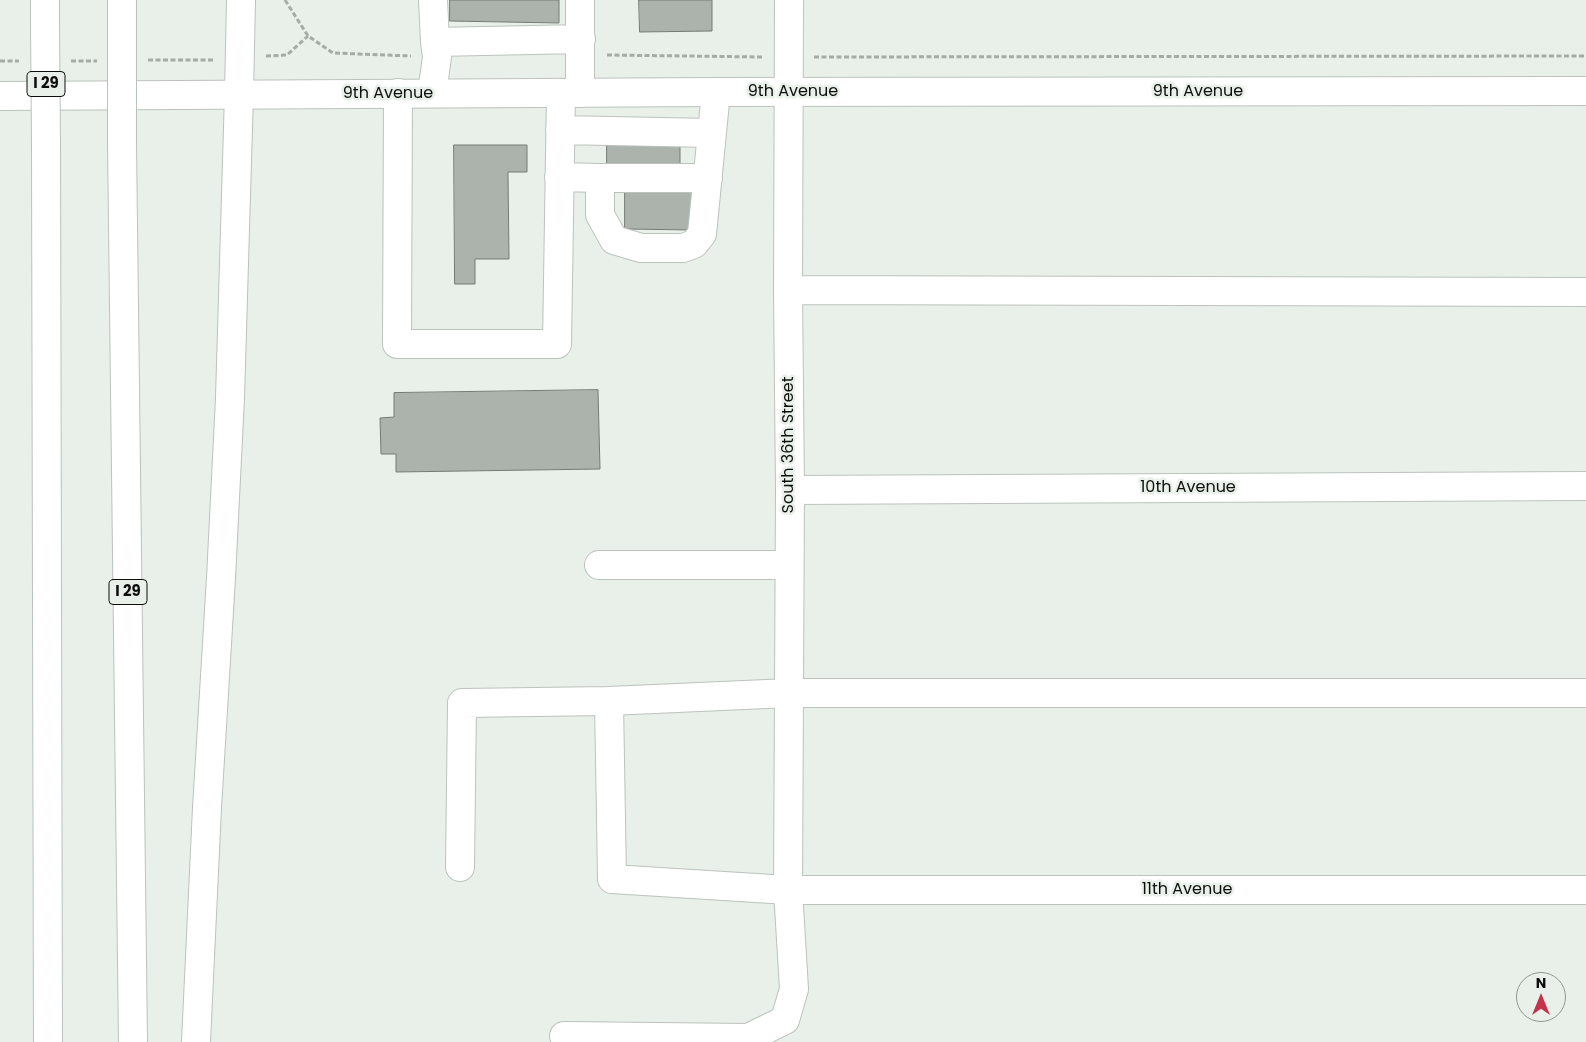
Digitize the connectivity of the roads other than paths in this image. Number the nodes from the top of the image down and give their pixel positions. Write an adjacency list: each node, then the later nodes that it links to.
1 (241, 0): 13 (main road)
2 (433, 0): 8 (main road)
3 (580, 0): 7 (main road)
4 (789, 0): 11 (main road, South 36th Street)
5 (122, 11): 36 (main road, I 29, bridge)
6 (45, 12): 35 (main road, I 29, bridge)
7 (581, 47): 8 (main road); 12 (main road)
8 (436, 50): 15 (main road)
9 (1586, 91): 11 (main road, 9th Avenue)
10 (716, 92): 11 (main road, 9th Avenue); 12 (main road, 9th Avenue); 18 (main road)
11 (788, 92): 22 (main road, South 36th Street)
12 (571, 93): 15 (main road, 9th Avenue); 17 (main road)
13 (239, 94): 14 (main road, 9th Avenue); 16 (main road, 9th Avenue); 37 (main road)
14 (398, 94): 15 (main road, 9th Avenue); 19 (main road)
15 (432, 94)
16 (0, 96)
17 (560, 130): 18 (main road); 19 (main road)
18 (712, 133): 21 (main road)
19 (559, 177): 20 (main road)
20 (600, 178): 21 (main road); 21 (main road)
21 (708, 178)
22 (788, 290): 23 (main road); 25 (main road, South 36th Street)
23 (1586, 292)
24 (1586, 486): 25 (main road, 10th Avenue)
25 (790, 490): 27 (main road, South 36th Street)
26 (599, 565): 27 (main road)
27 (790, 565): 28 (main road, South 36th Street)
28 (788, 693): 29 (main road); 30 (main road); 32 (main road, South 36th Street)
29 (1586, 693)
30 (609, 701): 31 (main road); 32 (main road, 11th Avenue)
31 (460, 867)
32 (788, 890): 33 (main road, 11th Avenue); 34 (main road, South 36th Street)
33 (1586, 890)
34 (564, 1036)
35 (48, 1042)
36 (133, 1042)
37 (196, 1042)

